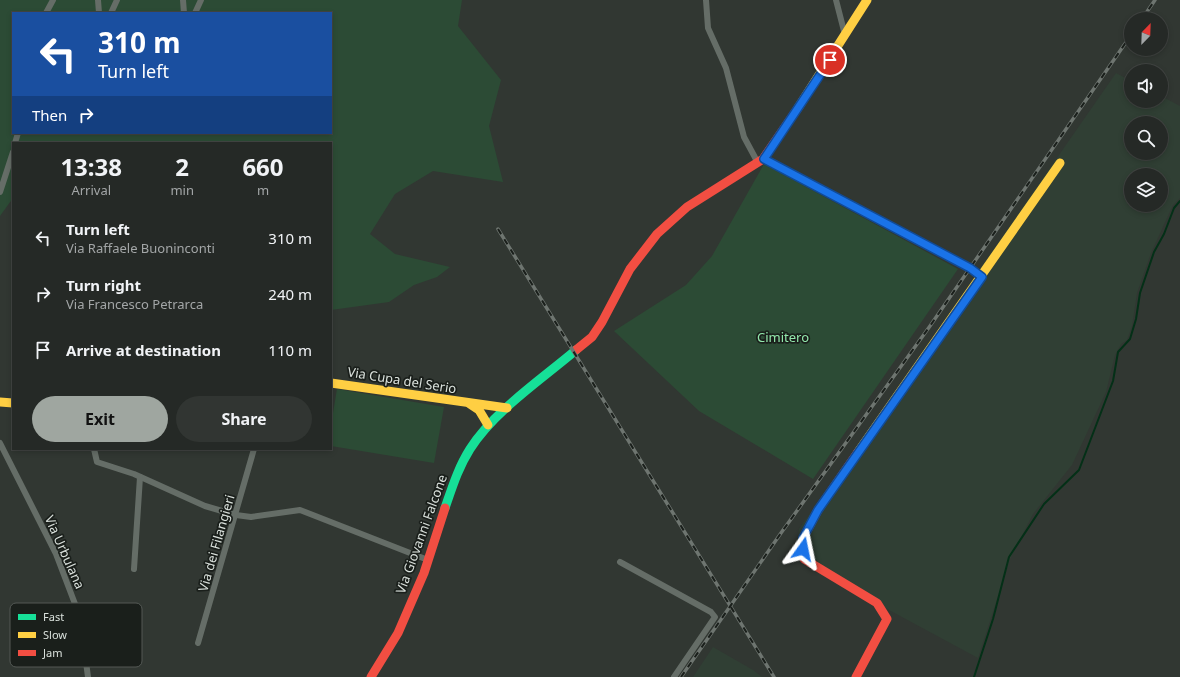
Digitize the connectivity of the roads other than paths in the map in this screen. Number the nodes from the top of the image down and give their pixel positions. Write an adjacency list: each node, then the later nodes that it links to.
1 (53, 0): 9 (street)
2 (98, 0): 10 (street)
3 (117, 0): 11 (street)
4 (183, 0): 12 (street)
5 (201, 0): 13 (street)
6 (706, 0): 16 (street)
7 (836, 0): 14 (street)
8 (867, 0): 14 (street)
9 (47, 12)
10 (99, 12)
11 (111, 12)
12 (184, 12)
13 (195, 12)
14 (845, 35): 16 (street)
15 (12, 155): 18 (street)
16 (761, 161): 19 (street); 24 (street, Via Giovanni Falcone)
17 (1060, 163): 19 (street)
18 (0, 192)
19 (982, 277): 40 (street)
20 (332, 383): 23 (street, Via Cupa del Serio)
21 (0, 402): 22 (street)
22 (12, 403)
23 (469, 404): 24 (street, Via Cupa del Serio); 25 (street, Via Cupa del Serio)
24 (507, 408): 25 (street, Via Giovanni Falcone)
25 (488, 425): 31 (street, Via Giovanni Falcone)
26 (0, 443): 34 (street, Via Urbulana)
27 (94, 450): 29 (street)
28 (254, 450): 30 (street, Via dei Filangieri)
29 (140, 477): 30 (street); 33 (street)
30 (236, 515): 31 (street); 35 (street, Via dei Filangieri)
31 (428, 560): 38 (street, Via Giovanni Falcone)
32 (620, 562): 39 (street)
33 (134, 569)
34 (75, 603)
35 (198, 643)
36 (87, 667): 37 (street, Via Urbulana)
37 (88, 677)
38 (371, 677)
39 (674, 677)
40 (856, 677)

